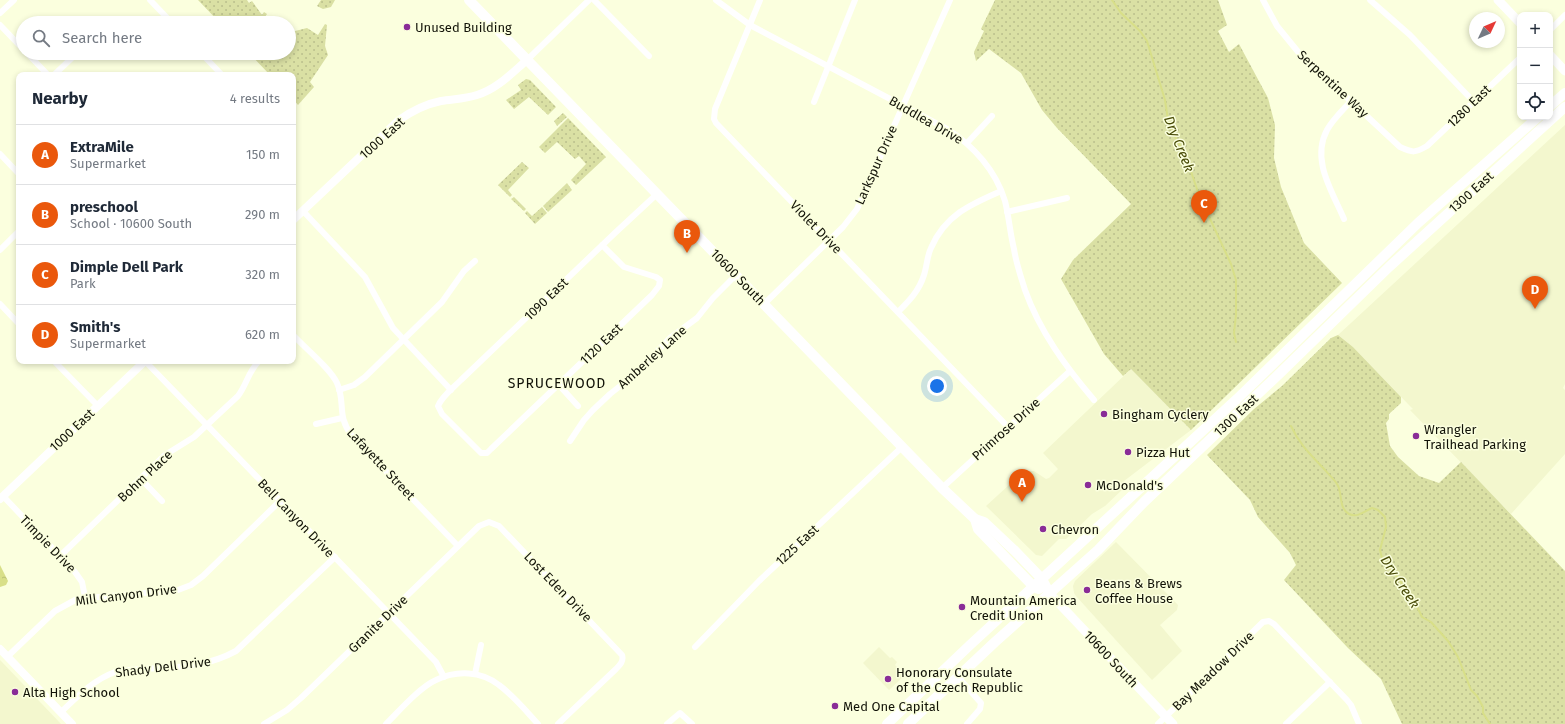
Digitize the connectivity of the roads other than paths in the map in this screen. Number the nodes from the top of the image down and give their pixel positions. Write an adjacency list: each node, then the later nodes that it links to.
1 (14, 0): 13 (street)
2 (150, 0): 15 (street)
3 (469, 0): 26 (main road, 10600 South)
4 (589, 0): 26 (street)
5 (594, 0): 21 (street)
6 (716, 0): 17 (street, Buddlea Drive)
7 (760, 0): 17 (street, Violet Drive)
8 (855, 0): 28 (street)
9 (950, 0): 38 (street, Larkspur Drive)
10 (1263, 0): 34 (street, Serpentine Way)
11 (1370, 0): 36 (street)
12 (1498, 0): 16 (main road)
13 (0, 13)
14 (1565, 15): 19 (street)
15 (165, 16)
16 (1517, 20)
17 (750, 24): 28 (street, Buddlea Drive); 56 (street, Violet Drive)
18 (0, 25): 20 (street)
19 (1553, 27)
20 (16, 42)
21 (649, 56)
22 (1553, 58): 29 (main road)
23 (34, 60): 30 (street)
24 (70, 60): 31 (street)
25 (208, 60): 32 (street)
26 (527, 60): 49 (main road, 10600 South); 51 (street, 1000 East)
27 (1517, 61): 36 (street, 1280 East)
28 (828, 66): 35 (street); 38 (street, Buddlea Drive)
29 (1565, 71)
30 (45, 72)
31 (57, 72)
32 (219, 72)
33 (1565, 93): 37 (main road)
34 (1351, 101): 44 (street, Serpentine Way); 54 (street)
35 (814, 102)
36 (1474, 102): 44 (street, 1280 East)
37 (1553, 103)
38 (903, 106): 43 (street, Buddlea Drive); 56 (street, Larkspur Drive)
39 (1565, 107): 46 (main road, 1300 East)
40 (992, 116): 43 (street)
41 (1534, 120): 42 (main road, 1300 East)
42 (1518, 134): 46 (main road); 95 (main road, 1300 East)
43 (967, 143): 48 (street, Buddlea Drive)
44 (1417, 151)
45 (0, 154): 47 (street)
46 (1495, 170): 97 (main road, 1300 East)
47 (16, 171)
48 (1001, 191): 52 (street, Buddlea Drive); 63 (street)
49 (657, 194): 57 (street, 1090 East); 60 (main road, 10600 South)
50 (1067, 198): 52 (street)
51 (303, 211): 53 (street, 1000 East); 66 (street)
52 (1007, 212): 71 (street, Buddlea Drive)
53 (296, 217)
54 (1344, 218)
55 (16, 234): 58 (street)
56 (829, 241): 62 (street, Larkspur Drive); 63 (street, Violet Drive)
57 (602, 245): 72 (street, 1120 East); 74 (street, 1090 East)
58 (0, 250)
59 (475, 260): 66 (street)
60 (736, 275): 62 (main road, 10600 South); 83 (street, Amberley Lane)
61 (0, 304): 64 (street)
62 (764, 304): 84 (main road, 10600 South)
63 (898, 312): 82 (street, Violet Drive)
64 (16, 321)
65 (296, 338): 73 (street, Lafayette Street)
66 (403, 340): 73 (street); 74 (street)
67 (57, 364): 76 (street)
68 (142, 364): 76 (street, 1000 East)
69 (148, 364): 81 (street, Bell Canyon Drive)
70 (256, 364): 81 (street, Bohm Place)
71 (1070, 371): 75 (street, Buddlea Drive); 82 (street, Primrose Drive)
72 (558, 384): 77 (street, 1120 East); 78 (street)
73 (339, 390): 79 (street, Lafayette Street)
74 (451, 390): 77 (street, 1090 East)
75 (1094, 400)
76 (98, 406): 87 (street, 1000 East)
77 (438, 406)
78 (578, 406)
79 (342, 418): 80 (street); 92 (street, Lafayette Street)
80 (316, 424)
81 (207, 425): 85 (street, Bohm Place); 89 (street, Bell Canyon Drive)
82 (1008, 427): 86 (street, Primrose Drive)
83 (570, 441)
84 (902, 447): 86 (main road, 10600 South); 101 (street, 1225 East)
85 (140, 479): 88 (street); 93 (street, Bohm Place)
86 (942, 488): 90 (main road, 10600 South)
87 (1, 497): 93 (street, Timpie Drive)
88 (162, 501)
89 (280, 502): 94 (street, Bell Canyon Drive); 98 (street, Mill Canyon Drive)
90 (975, 519): 95 (main road, 10600 South); 96 (main road, 10600 South)
91 (489, 522): 92 (street, Granite Drive); 116 (street, Lost Eden Drive)
92 (458, 546): 99 (street, Granite Drive)
93 (60, 556): 98 (street, Timpie Drive)
94 (335, 558): 99 (street, Bell Canyon Drive); 108 (street, Shady Dell Drive)
95 (1042, 579): 96 (main road, 1300 East); 97 (main road, 10600 South)
96 (1034, 587): 97 (main road, 10600 South); 119 (main road, 1300 East)
97 (1050, 594): 106 (main road, 1300 East); 109 (main road, 10600 South)
98 (85, 597): 103 (street, Mill Canyon Drive)
99 (389, 613): 105 (street, Bell Canyon Drive); 112 (street, Granite Drive)
100 (481, 645): 104 (street)
101 (695, 646)
102 (0, 649): 103 (street)
103 (7, 657): 108 (street)
104 (475, 674): 105 (street); 115 (street)
105 (444, 677): 110 (street)
106 (958, 677): 120 (main road, 1300 East); 121 (street)
107 (1330, 682): 109 (street, Bay Meadow Drive); 124 (street); 125 (street)
108 (61, 712): 111 (street)
109 (1165, 716): 122 (street, Bay Meadow Drive); 123 (main road, 10600 South)
110 (391, 719): 113 (street); 114 (street)
111 (72, 724)
112 (264, 724)
113 (386, 724)
114 (396, 724)
115 (538, 724)
116 (558, 724)
117 (667, 724): 118 (street)
118 (692, 724)
119 (887, 724)
120 (908, 724)
121 (967, 724)
122 (1158, 724)
123 (1173, 724)
124 (1286, 724)
125 (1359, 724)

